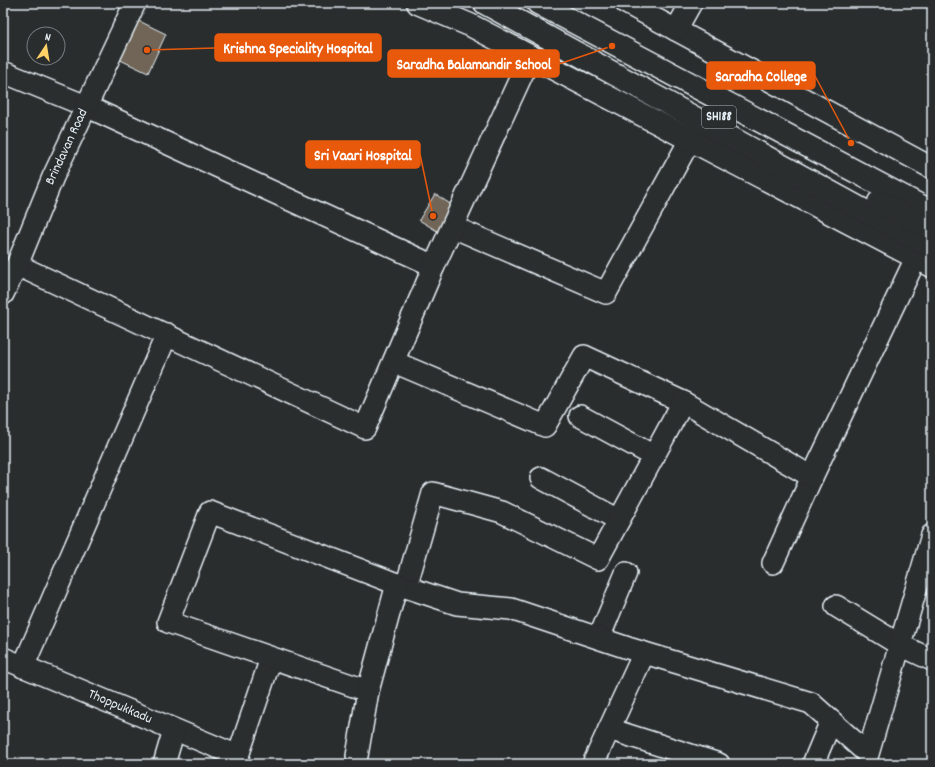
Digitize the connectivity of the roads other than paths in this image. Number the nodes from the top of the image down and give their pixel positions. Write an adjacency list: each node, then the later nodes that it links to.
1 (135, 3): 11 (street, Brindavan Road)
2 (418, 3): 9 (main road)
3 (485, 3): 17 (main road)
4 (506, 3): 16 (main road, SH188)
5 (538, 3): 14 (main road)
6 (626, 3): 8 (street)
7 (691, 3): 8 (street)
8 (676, 30): 13 (street)
9 (530, 57): 12 (main road); 15 (street)
10 (3, 72): 11 (street)
11 (86, 106): 18 (street, Brindavan Road); 19 (street)
12 (690, 140): 15 (street); 17 (main road)
13 (932, 168)
14 (932, 212)
15 (452, 227): 19 (street)
16 (932, 230)
17 (927, 257): 26 (street)
18 (17, 265): 20 (street, Brindavan Road); 21 (street)
19 (434, 266): 22 (street)
20 (3, 294)
21 (167, 334): 22 (street); 40 (street)
22 (394, 362): 23 (street)
23 (683, 402): 25 (street); 26 (street)
24 (580, 416): 25 (street)
25 (654, 456): 28 (street)
26 (812, 477): 30 (street)
27 (541, 478): 28 (street)
28 (619, 520): 32 (street)
29 (932, 535): 35 (street)
30 (772, 563)
31 (626, 573): 34 (street)
32 (401, 585): 34 (street); 38 (street); 41 (street)
33 (836, 606): 35 (street)
34 (599, 638): 36 (street)
35 (900, 646): 39 (street); 46 (street)
36 (644, 653): 42 (street); 43 (street)
37 (3, 658): 40 (street, Thoppukkadu)
38 (271, 658): 41 (street); 44 (street, Thoppukkadu)
39 (932, 660)
40 (23, 667): 44 (street, Thoppukkadu)
41 (368, 691): 45 (street)
42 (831, 721): 46 (street); 50 (street)
43 (609, 729): 48 (street); 49 (street)
44 (174, 730): 47 (street)
45 (357, 756)
46 (867, 759)
47 (164, 764)
48 (593, 764)
49 (719, 764)
50 (813, 764)

